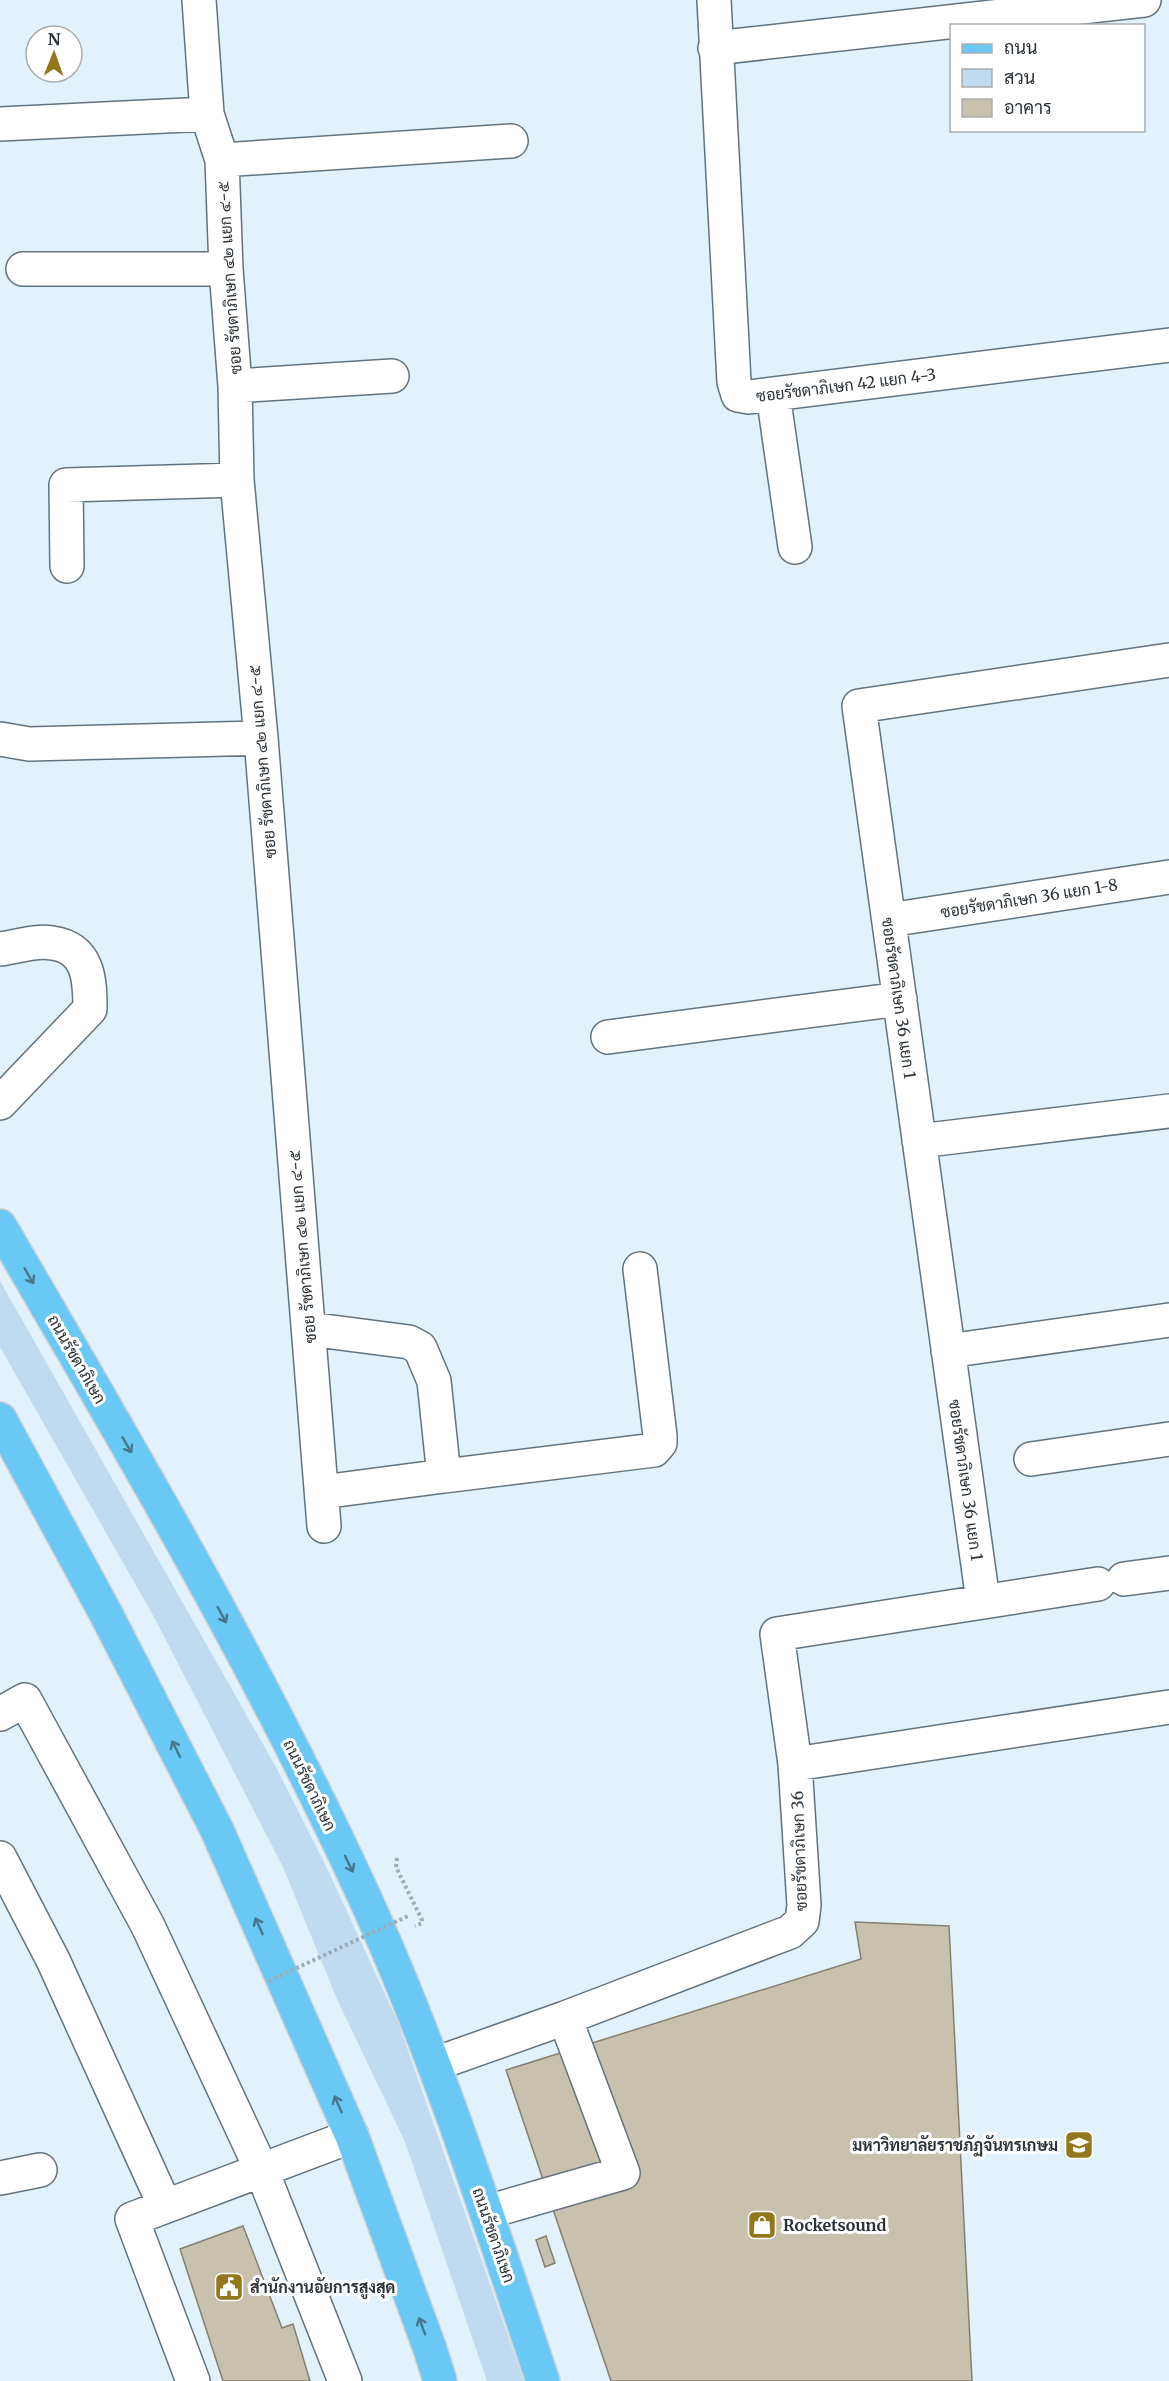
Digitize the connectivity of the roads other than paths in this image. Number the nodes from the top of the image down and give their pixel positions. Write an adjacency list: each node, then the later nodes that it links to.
1 (199, 0): 5 (street, ซอย รัชดาภิเษก ๔๒ แยก ๔-๕)
2 (714, 0): 4 (street, ซอยรัชดาภิเษก 42 แยก 4-3)
3 (1144, 0): 4 (street)
4 (715, 48): 14 (street, ซอยรัชดาภิเษก 42 แยก 4-3)
5 (207, 114): 6 (street); 8 (street, ซอย รัชดาภิเษก ๔๒ แยก ๔-๕)
6 (0, 124)
7 (512, 141): 8 (street)
8 (222, 160): 9 (street, ซอย รัชดาภิเษก ๔๒ แยก ๔-๕)
9 (226, 268): 10 (street); 13 (street, ซอย รัชดาภิเษก ๔๒ แยก ๔-๕)
10 (23, 269)
11 (1169, 345): 14 (street, ซอยรัชดาภิเษก 42 แยก 4-3)
12 (392, 376): 13 (street)
13 (235, 386): 15 (street, ซอย รัชดาภิเษก ๔๒ แยก ๔-๕)
14 (773, 394): 16 (street)
15 (237, 480): 17 (street); 19 (street, ซอย รัชดาภิเษก ๔๒ แยก ๔-๕)
16 (795, 548)
17 (67, 566)
18 (1169, 660): 22 (street, ซอยรัชดาภิเษก 36 แยก 1)
19 (261, 738): 20 (street); 32 (street, ซอย รัชดาภิเษก ๔๒ แยก ๔-๕)
20 (0, 739)
21 (1169, 878): 22 (street, ซอยรัชดาภิเษก 36 แยก 1-8)
22 (889, 920): 24 (street, ซอยรัชดาภิเษก 36 แยก 1)
23 (0, 949): 26 (street)
24 (900, 999): 25 (street); 28 (street, ซอยรัชดาภิเษก 36 แยก 1)
25 (608, 1037)
26 (0, 1103)
27 (1169, 1111): 28 (street)
28 (919, 1142): 33 (street, ซอยรัชดาภิเษก 36 แยก 1)
29 (0, 1226): 47 (main road, ถนนรัชดาภิเษก, one-way to 47)
30 (640, 1269): 37 (street)
31 (1169, 1320): 33 (street)
32 (309, 1329): 37 (street); 38 (street, ซอย รัชดาภิเษก ๔๒ แยก ๔-๕)
33 (948, 1351): 41 (street, ซอยรัชดาภิเษก 36 แยก 1)
34 (0, 1419): 48 (main road, one-way to 34)
35 (1169, 1439): 36 (street)
36 (1031, 1460)
37 (444, 1476): 38 (street)
38 (322, 1492): 39 (street, ซอย รัชดาภิเษก ๔๒ แยก ๔-๕)
39 (324, 1526)
40 (1169, 1573): 41 (street)
41 (983, 1601): 44 (street)
42 (1169, 1707): 44 (street)
43 (0, 1714): 50 (street)
44 (795, 1764): 46 (street, ซอยรัชดาภิเษก 36)
45 (0, 1858): 52 (street)
46 (565, 2018): 47 (street, ซอยรัชดาภิเษก 36); 53 (street)
47 (435, 2064): 53 (main road, ถนนรัชดาภิเษก)
48 (352, 2136): 50 (street); 56 (main road, one-way to 48)
49 (40, 2170): 51 (street)
50 (262, 2171): 52 (street); 55 (street)
51 (0, 2178)
52 (165, 2206): 54 (street)
53 (486, 2212): 57 (main road, ถนนรัชดาภิเษก)
54 (193, 2381)
55 (345, 2381)
56 (440, 2381)
57 (543, 2381)

